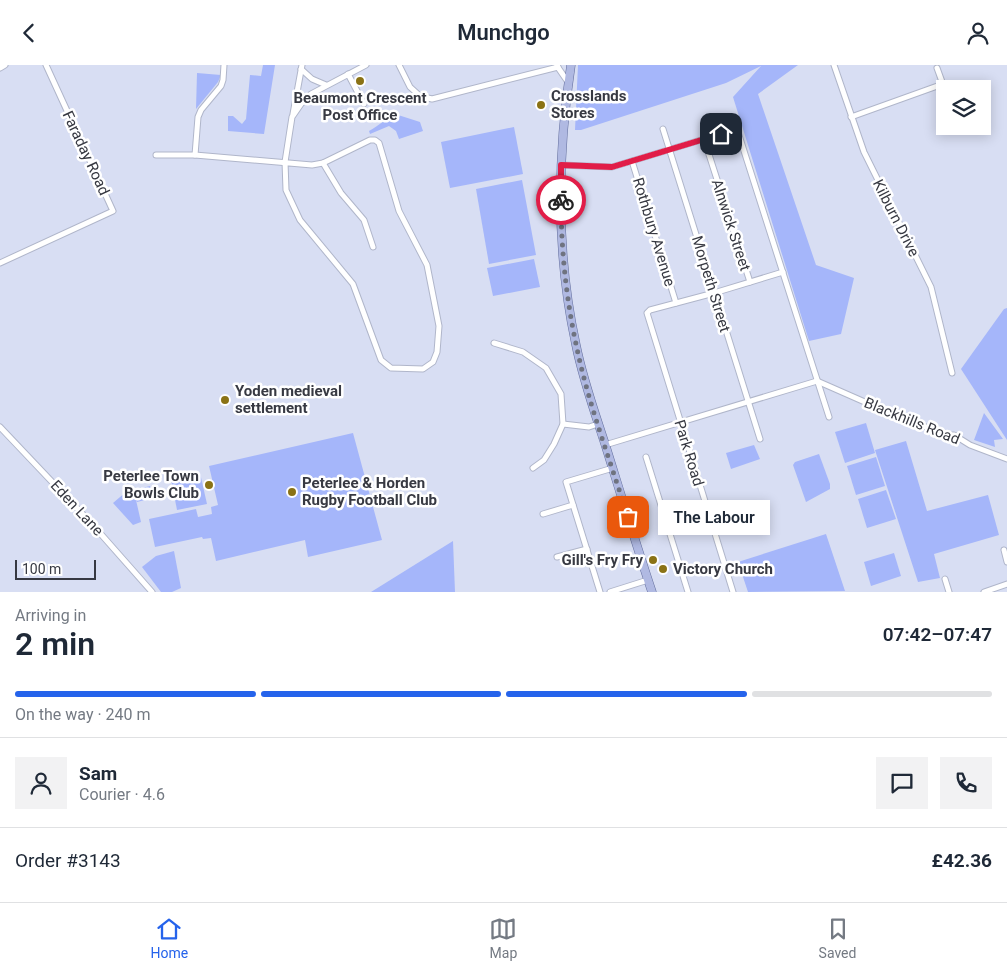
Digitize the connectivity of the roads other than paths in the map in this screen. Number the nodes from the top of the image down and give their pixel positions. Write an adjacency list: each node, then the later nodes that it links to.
1 (5, 65): 10 (street)
2 (46, 65): 30 (street, Faraday Road)
3 (224, 65): 24 (street)
4 (366, 65): 12 (street)
5 (398, 65): 8 (street)
6 (571, 65): 14 (main road)
7 (834, 65): 19 (street, Kilburn Drive)
8 (557, 66): 14 (street)
9 (301, 67): 15 (street); 18 (street)
10 (0, 68)
11 (938, 68): 13 (street)
12 (348, 74): 15 (street); 17 (street)
13 (942, 80)
14 (568, 82): 28 (main road)
15 (326, 85): 18 (street)
16 (936, 90): 19 (street)
17 (364, 103)
18 (292, 117): 26 (street)
19 (851, 117): 36 (street, Kilburn Drive)
20 (663, 129): 22 (street, Morpeth Street)
21 (704, 139): 22 (street); 31 (street); 32 (street, Alnwick Street)
22 (669, 149): 25 (street); 33 (street, Morpeth Street)
23 (156, 155): 24 (street)
24 (196, 155): 26 (street)
25 (632, 161): 28 (street); 34 (street, Rothbury Avenue)
26 (285, 162): 27 (street); 27 (street)
27 (323, 163): 29 (street)
28 (561, 165): 42 (main road)
29 (372, 247)
30 (0, 263)
31 (783, 272): 32 (street); 37 (street)
32 (750, 282): 33 (street)
33 (714, 293): 34 (street); 38 (street, Morpeth Street)
34 (676, 303): 40 (street, Park Road)
35 (494, 343): 41 (street)
36 (952, 373)
37 (817, 381): 38 (street); 39 (street); 47 (street, Blackhills Road)
38 (748, 402): 40 (street); 44 (street, Morpeth Street)
39 (829, 417)
40 (680, 423): 45 (street); 64 (street, Park Road)
41 (563, 424): 42 (street); 49 (street)
42 (598, 424): 45 (main road)
43 (0, 427): 59 (street, Eden Lane)
44 (760, 439)
45 (606, 445): 48 (main road)
46 (646, 457): 63 (street)
47 (1007, 459)
48 (613, 468): 50 (street); 57 (main road)
49 (533, 469)
50 (573, 505): 51 (street); 52 (street)
51 (543, 514)
52 (586, 549): 54 (street); 60 (street)
53 (1004, 550): 55 (street)
54 (557, 557)
55 (1007, 562)
56 (945, 579): 65 (street)
57 (648, 580): 61 (street); 62 (main road)
58 (1007, 584): 66 (street)
59 (152, 592)
60 (600, 592)
61 (610, 592)
62 (652, 592)
63 (688, 592)
64 (733, 592)
65 (949, 592)
66 (984, 592)

